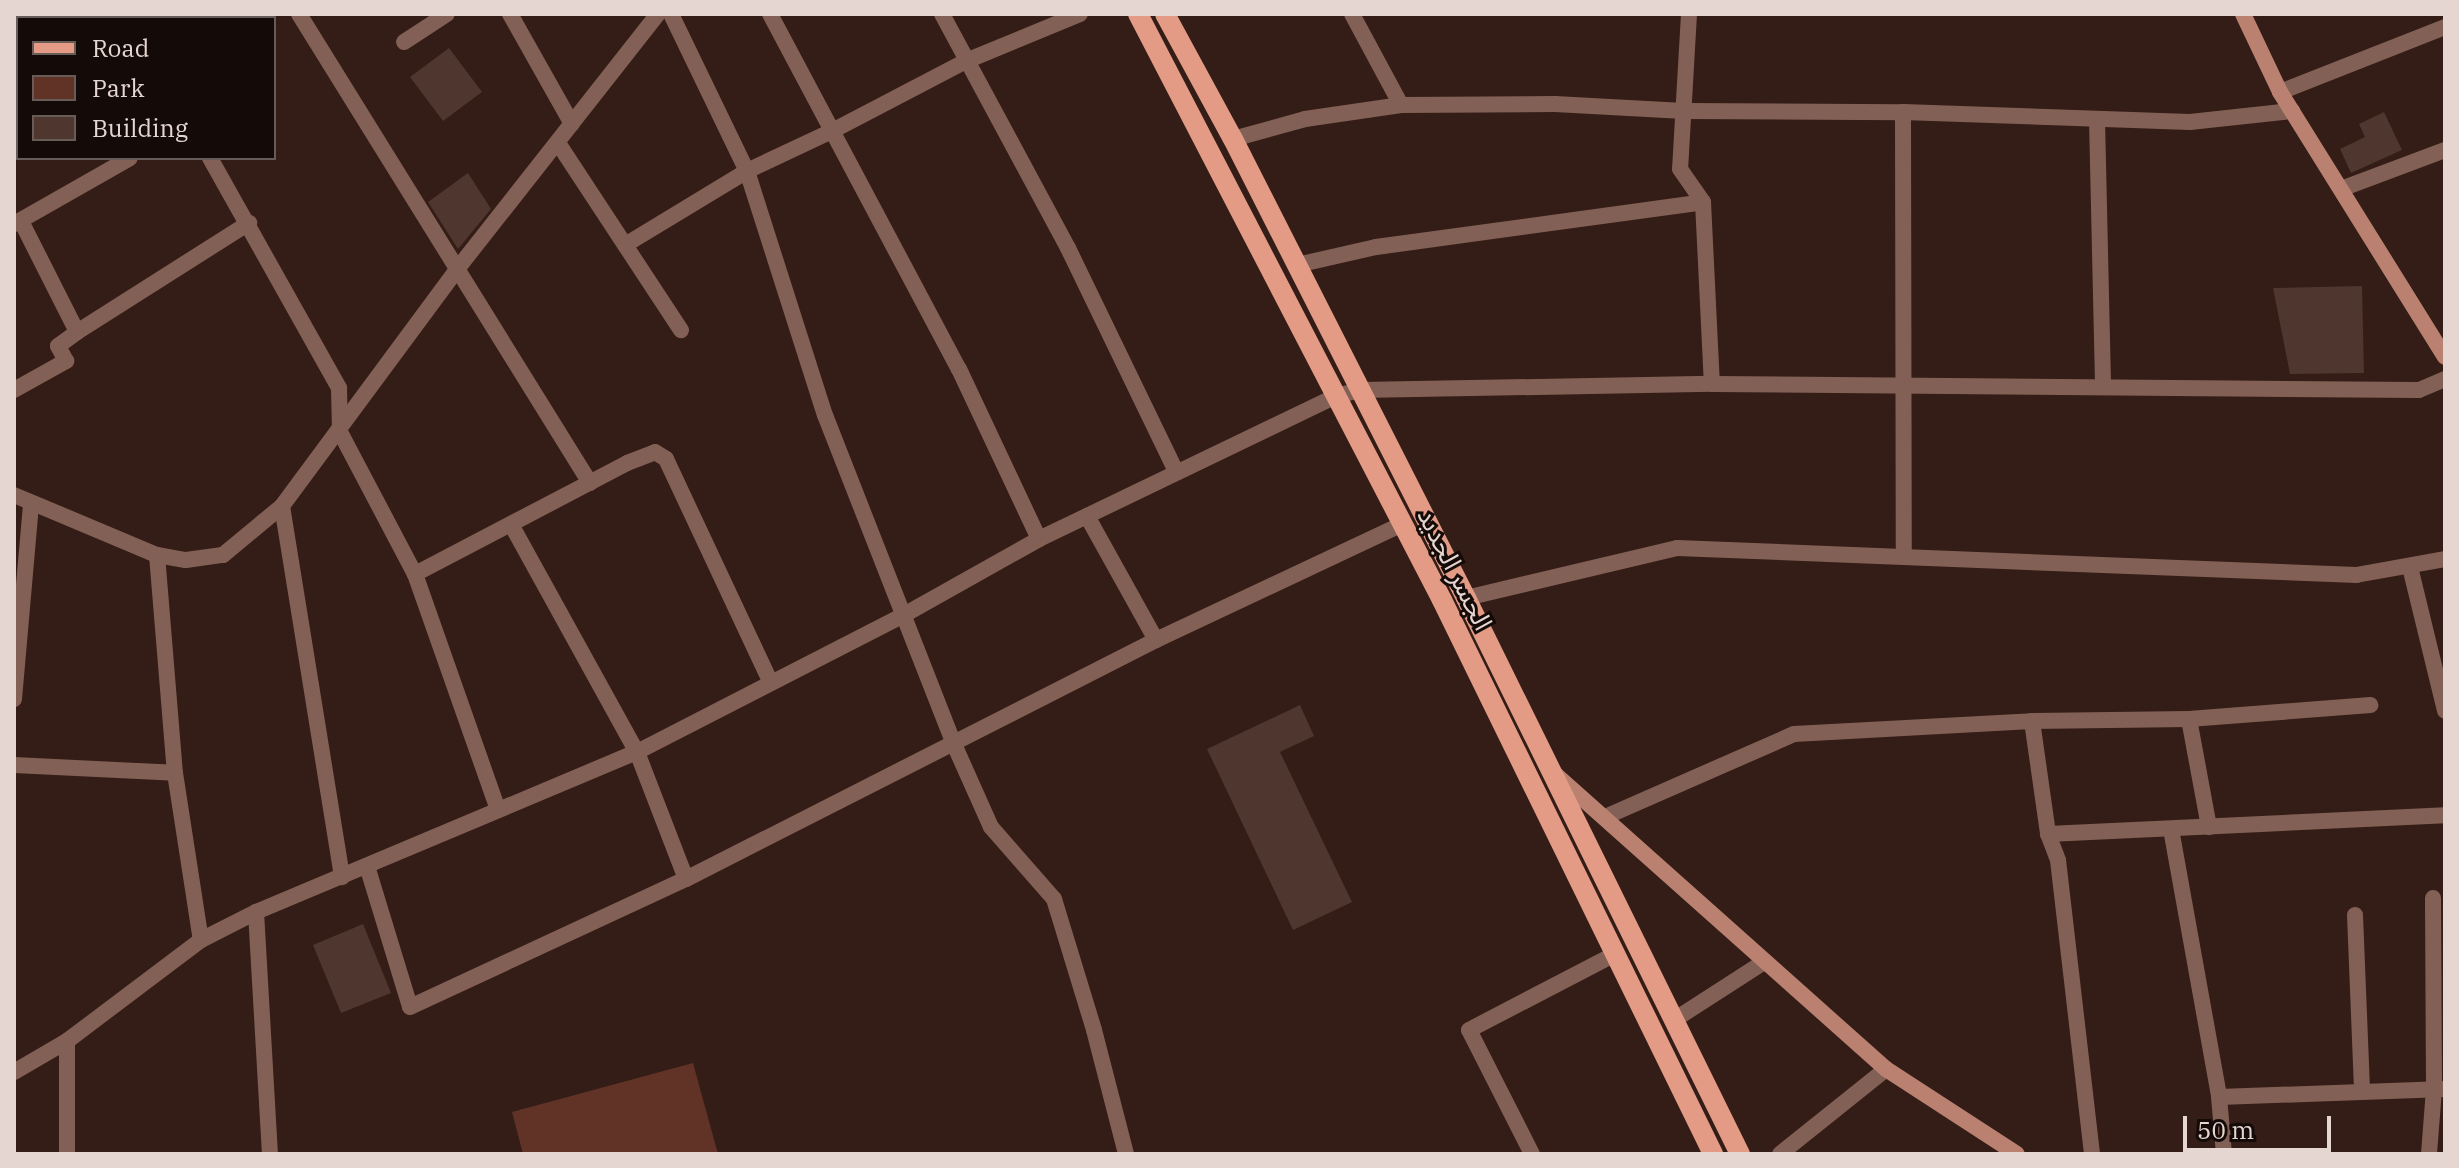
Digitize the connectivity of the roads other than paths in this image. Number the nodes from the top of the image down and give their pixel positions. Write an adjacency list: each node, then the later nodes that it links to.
1 (299, 14): 37 (street)
2 (447, 14): 15 (street)
3 (510, 14): 23 (street)
4 (658, 14): 23 (street)
5 (671, 14): 30 (street)
6 (770, 14): 24 (street)
7 (942, 14): 16 (street)
8 (1080, 14): 16 (street)
9 (1138, 14): 48 (main road, الجسر الجديد)
10 (1165, 14): 25 (main road, الجسر الجديد)
11 (1352, 14): 18 (street)
12 (1689, 14): 19 (street)
13 (2243, 14): 17 (main road)
14 (2445, 27): 17 (street)
15 (404, 42)
16 (966, 61): 24 (street); 50 (street)
17 (2280, 92): 20 (main road)
18 (1401, 105): 19 (street); 25 (street)
19 (1684, 111): 21 (street); 32 (street)
20 (2292, 111): 22 (street); 31 (main road)
21 (1903, 112): 22 (street); 44 (street)
22 (2097, 119): 45 (street)
23 (572, 124): 26 (street)
24 (834, 130): 30 (street); 58 (street)
25 (1233, 139): 36 (main road, الجسر الجديد)
26 (558, 143): 35 (street); 37 (street)
27 (2445, 150): 31 (street)
28 (126, 160): 33 (street)
29 (211, 160): 34 (street)
30 (747, 171): 35 (street); 65 (street)
31 (2341, 189): 39 (main road)
32 (1703, 202): 36 (street); 43 (street)
33 (18, 222): 40 (street)
34 (249, 223): 40 (street); 49 (street)
35 (625, 245): 38 (street)
36 (1297, 265): 47 (main road, الجسر الجديد)
37 (458, 268): 49 (street); 51 (street)
38 (681, 330)
39 (2438, 331): 41 (main road)
40 (77, 332): 46 (street)
41 (2445, 357)
42 (2445, 379): 45 (street)
43 (1712, 384): 44 (street); 47 (street)
44 (1904, 384): 45 (street); 59 (street)
45 (2103, 386)
46 (14, 390)
47 (1360, 390): 48 (street); 64 (main road, الجسر الجديد)
48 (1336, 396): 50 (street); 56 (main road, الجسر الجديد)
49 (340, 432): 54 (street); 63 (street)
50 (1176, 471): 55 (street)
51 (590, 483): 57 (street); 68 (street)
52 (14, 495): 53 (street)
53 (31, 504): 60 (street); 67 (street)
54 (282, 506): 60 (street); 86 (street)
55 (1087, 516): 58 (street); 66 (street)
56 (1403, 524): 66 (street); 92 (main road, الجسر الجديد)
57 (512, 526): 63 (street); 75 (street)
58 (1039, 539): 65 (street)
59 (1904, 554): 62 (street); 64 (street)
60 (157, 555): 77 (street)
61 (2445, 559): 62 (street)
62 (2410, 567): 71 (street)
63 (415, 574): 79 (street)
64 (1466, 598): 78 (main road, الجسر الجديد)
65 (902, 616): 68 (street); 74 (street)
66 (1156, 640): 74 (street)
67 (17, 645): 69 (street)
68 (771, 683): 75 (street)
69 (14, 699)
70 (2370, 705): 72 (street)
71 (2445, 711)
72 (2189, 719): 73 (street); 82 (street)
73 (2032, 721): 81 (street); 84 (street)
74 (953, 742): 87 (street); 103 (street)
75 (637, 752): 79 (street); 87 (street)
76 (14, 765): 77 (street)
77 (175, 773): 91 (street)
78 (1554, 774): 81 (main road); 94 (main road, الجسر الجديد)
79 (498, 810): 85 (street)
80 (2445, 815): 82 (street)
81 (1605, 817): 93 (main road)
82 (2209, 827): 83 (street)
83 (2171, 829): 84 (street); 100 (street)
84 (2048, 834): 109 (street)
85 (367, 866): 86 (street); 87 (street)
86 (342, 877): 89 (street)
87 (686, 879)
88 (2433, 898): 98 (street)
89 (256, 912): 91 (street); 102 (street)
90 (2355, 915): 99 (street)
91 (201, 940): 95 (street)
92 (1615, 954): 104 (street); 105 (main road, الجسر الجديد)
93 (1764, 962): 94 (street); 96 (main road)
94 (1674, 1020): 106 (main road, الجسر الجديد)
95 (67, 1041): 97 (street); 101 (street)
96 (1886, 1069): 107 (street); 108 (main road)
97 (14, 1072)
98 (2440, 1089): 99 (street); 111 (street)
99 (2362, 1090): 100 (street)
100 (2219, 1097): 110 (street)
101 (67, 1154)
102 (270, 1154)
103 (1126, 1154)
104 (1532, 1154)
105 (1713, 1154)
106 (1740, 1154)
107 (1780, 1154)
108 (2017, 1154)
109 (2092, 1154)
110 (2224, 1154)
111 (2429, 1154)

